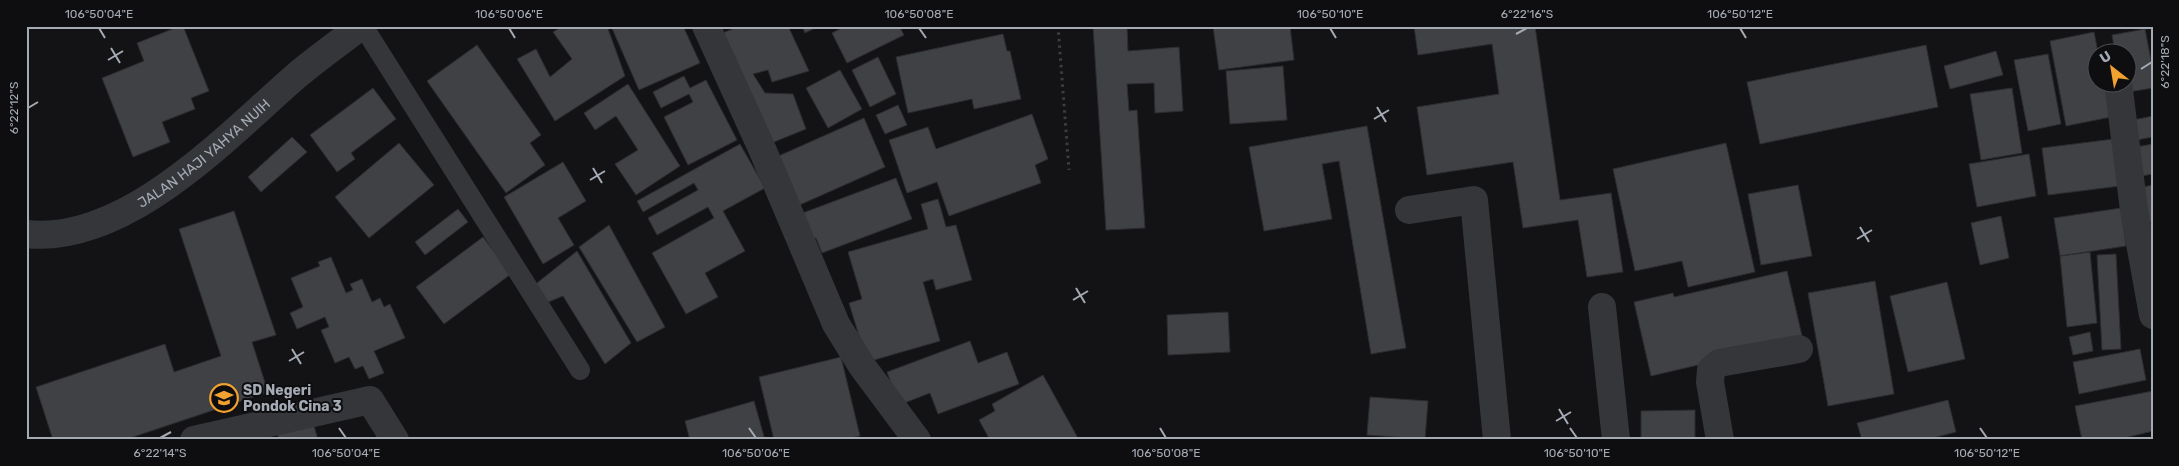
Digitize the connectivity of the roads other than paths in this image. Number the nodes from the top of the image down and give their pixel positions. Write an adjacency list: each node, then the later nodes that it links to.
1 (362, 26): 5 (street, JALAN HAJI YAHYA NUIH); 9 (lane)
2 (706, 26): 12 (street)
3 (2119, 92): 7 (street)
4 (1409, 210): 13 (street)
5 (26, 234)
6 (1602, 307): 14 (street)
7 (2153, 315)
8 (1799, 349): 15 (street)
9 (580, 370)
10 (194, 440): 11 (street)
11 (395, 440)
12 (917, 440)
13 (1497, 440)
14 (1616, 440)
15 (1720, 440)

